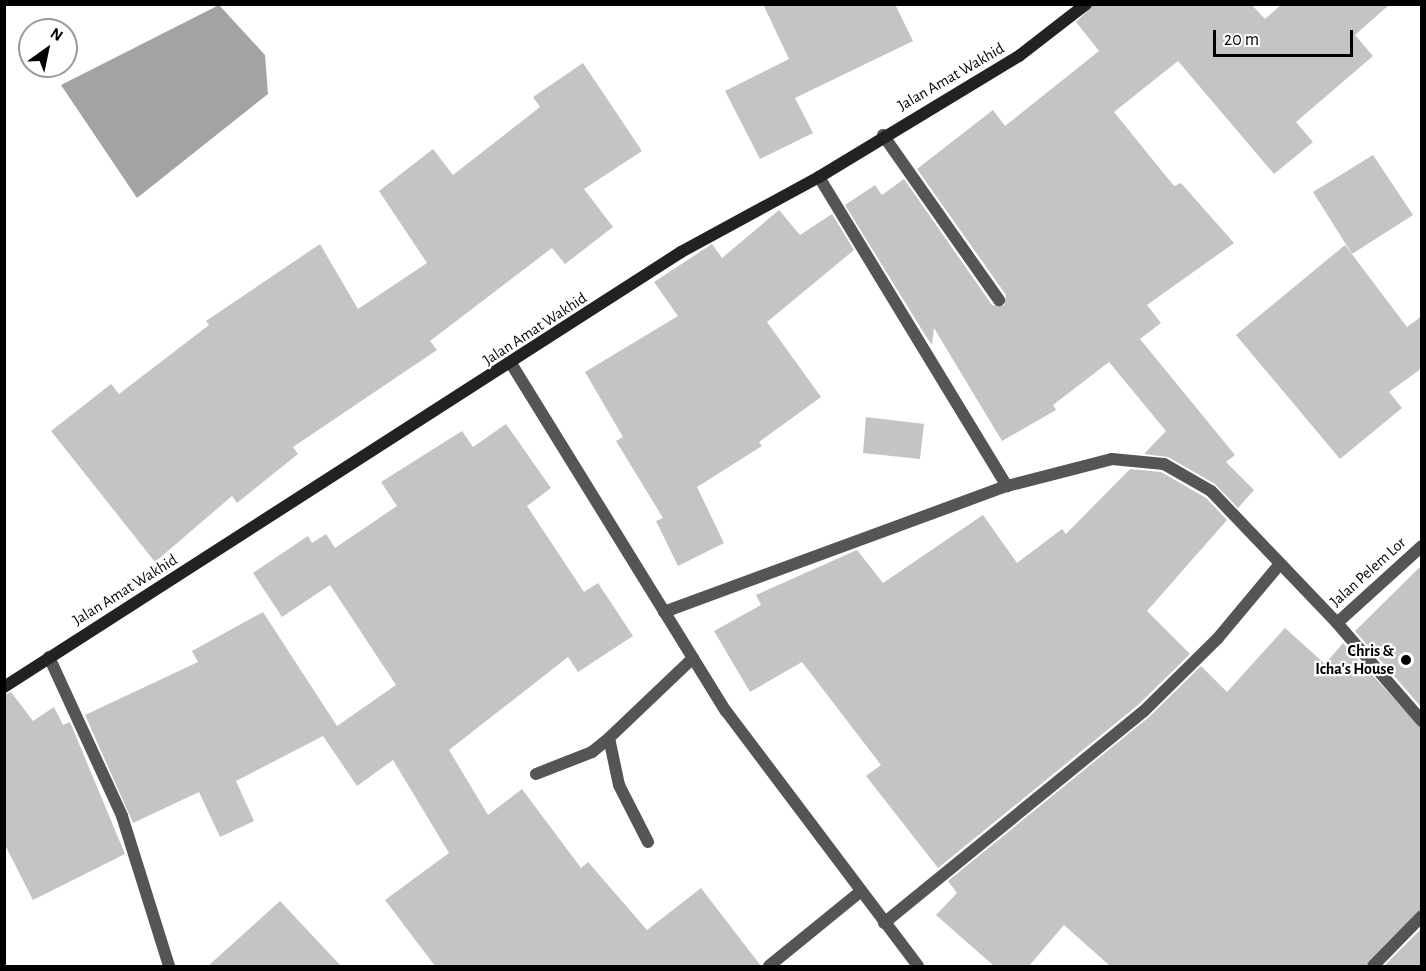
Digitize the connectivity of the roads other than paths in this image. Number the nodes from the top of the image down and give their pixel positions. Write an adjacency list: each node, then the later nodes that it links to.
1 (1086, 4): 2 (street, Jalan Amat Wakhid)
2 (883, 135): 3 (street, Jalan Amat Wakhid); 4 (street)
3 (819, 177): 5 (street, Jalan Amat Wakhid); 6 (street)
4 (999, 300)
5 (512, 365): 9 (street); 11 (street, Jalan Amat Wakhid)
6 (1007, 486): 8 (street); 9 (street)
7 (1422, 546): 10 (street, Jalan Pelem Lor)
8 (1279, 565): 10 (street); 20 (street)
9 (664, 612): 12 (street)
10 (1337, 623): 14 (street)
11 (49, 657): 13 (street, Jalan Amat Wakhid); 21 (street)
12 (693, 658): 15 (street); 18 (street)
13 (4, 687)
14 (1422, 721)
15 (609, 738): 16 (street); 17 (street)
16 (536, 774)
17 (648, 842)
18 (861, 892): 20 (street); 22 (street)
19 (1422, 916): 24 (street)
20 (884, 923): 23 (street)
21 (169, 966)
22 (769, 966)
23 (918, 966)
24 (1374, 966)

